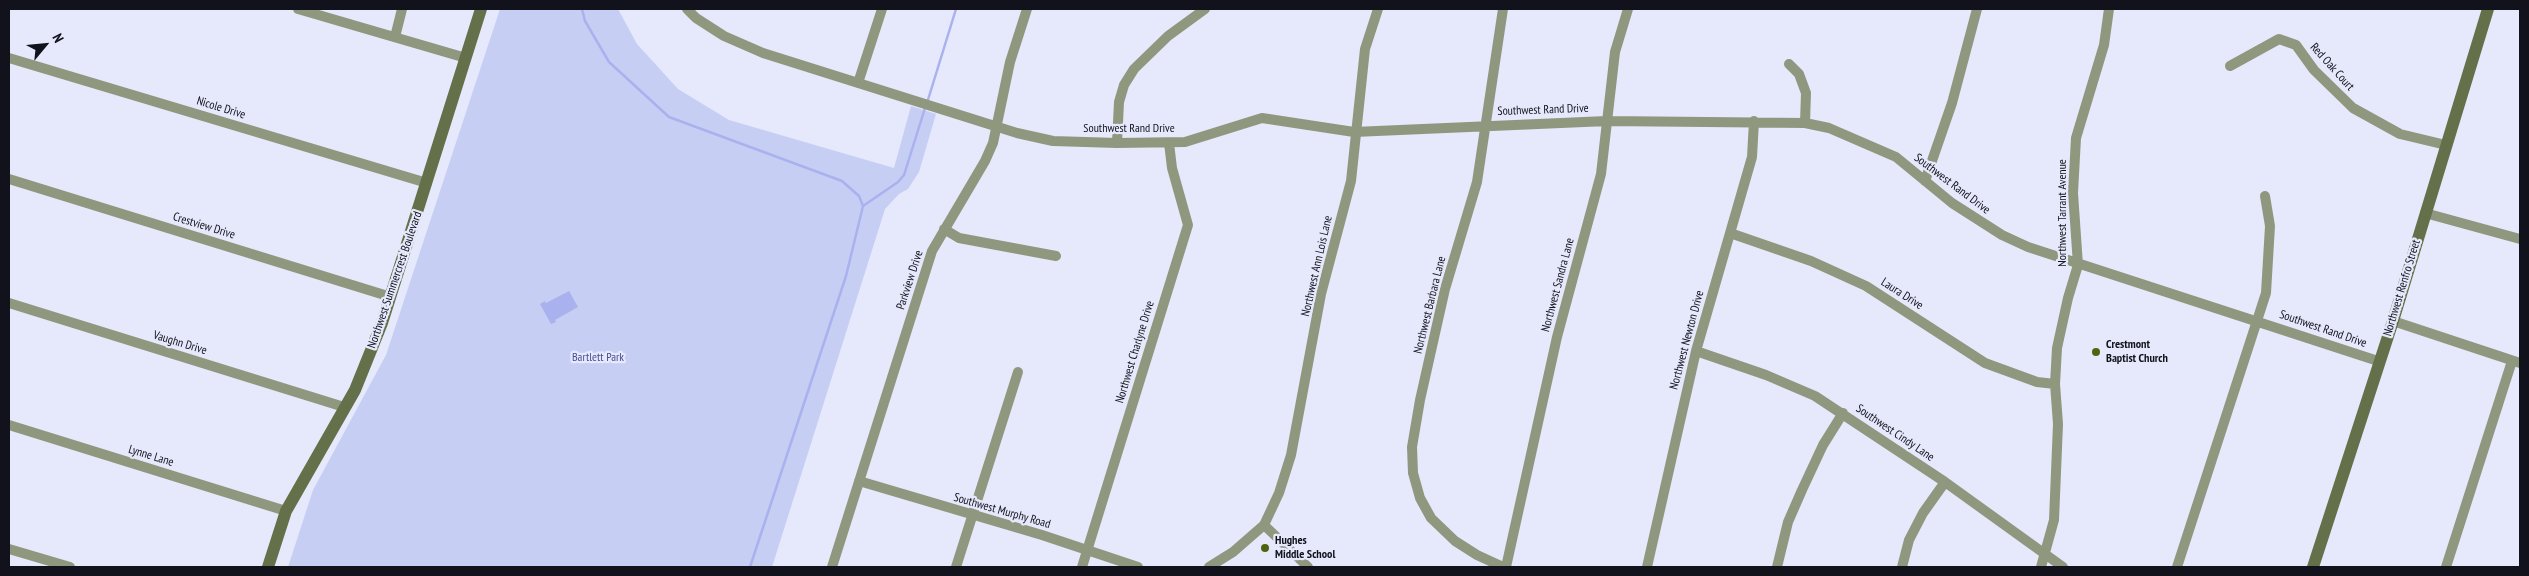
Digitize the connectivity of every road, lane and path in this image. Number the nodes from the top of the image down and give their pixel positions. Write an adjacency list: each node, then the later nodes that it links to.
1 (298, 9): 14 (street)
2 (402, 9): 14 (street)
3 (481, 9): 16 (street, Northwest Summercrest Boulevard)
4 (687, 9): 19 (street, Southwest Rand Drive)
5 (882, 9): 19 (street)
6 (1027, 9): 24 (street, Parkview Drive)
7 (1205, 9): 26 (street)
8 (1378, 9): 25 (street, Northwest Ann Lois Lane)
9 (1503, 9): 23 (street, Northwest Barbara Lane)
10 (1628, 9): 20 (street, Northwest Sandra Lane)
11 (1977, 9): 30 (street)
12 (2109, 9): 38 (street, Northwest Tarrant Avenue)
13 (2488, 9): 28 (street, Northwest Renfro Street)
14 (395, 37): 16 (street)
15 (9, 58): 31 (street, Nicole Drive)
16 (466, 58): 31 (street, Northwest Summercrest Boulevard)
17 (1789, 64): 22 (street)
18 (2230, 66): 28 (street, Red Oak Court)
19 (858, 83): 24 (street, Southwest Rand Drive)
20 (1607, 121): 21 (street, Southwest Rand Drive); 23 (street, Southwest Rand Drive); 67 (street, Northwest Sandra Lane)
21 (1754, 121): 22 (street, Southwest Rand Drive); 35 (street, Northwest Newton Drive)
22 (1805, 123): 30 (street, Southwest Rand Drive)
23 (1486, 124): 25 (street, Southwest Rand Drive); 67 (street, Northwest Barbara Lane)
24 (996, 126): 26 (street, Southwest Rand Drive); 34 (street, Parkview Drive)
25 (1354, 132): 27 (street, Southwest Rand Drive); 55 (street, Northwest Ann Lois Lane)
26 (1117, 143): 27 (street, Southwest Rand Drive)
27 (1169, 143): 57 (street, Northwest Charlyne Drive)
28 (2446, 145): 33 (street, Northwest Renfro Street)
29 (9, 179): 39 (street, Crestview Drive)
30 (1925, 181): 38 (street, Southwest Rand Drive)
31 (427, 183): 39 (street, Northwest Summercrest Boulevard)
32 (2265, 196): 41 (street)
33 (2425, 213): 36 (street); 42 (street, Northwest Renfro Street)
34 (944, 228): 37 (street); 51 (street, Parkview Drive)
35 (1730, 232): 43 (street, Northwest Newton Drive); 47 (street, Laura Drive)
36 (2520, 239)
37 (1056, 256)
38 (2078, 265): 41 (street, Southwest Rand Drive); 47 (street, Northwest Tarrant Avenue)
39 (391, 297): 48 (street, Northwest Summercrest Boulevard)
40 (9, 303): 48 (street, Vaughn Drive)
41 (2257, 320): 44 (street, Southwest Rand Drive); 73 (street)
42 (2393, 321): 44 (street, Northwest Renfro Street); 45 (street)
43 (1696, 351): 49 (street, Southwest Cindy Lane); 68 (street, Northwest Newton Drive)
44 (2378, 361): 74 (street, Northwest Renfro Street)
45 (2516, 362): 75 (street)
46 (1018, 372): 54 (street)
47 (2055, 384): 58 (street, Northwest Tarrant Avenue)
48 (344, 408): 53 (street, Northwest Summercrest Boulevard)
49 (1843, 413): 52 (street, Southwest Cindy Lane); 69 (street)
50 (9, 425): 53 (street, Lynne Lane)
51 (859, 481): 54 (street, Southwest Murphy Road); 61 (street, Parkview Drive)
52 (1945, 482): 58 (street, Southwest Cindy Lane); 70 (street)
53 (286, 511): 60 (street, Northwest Summercrest Boulevard)
54 (972, 516): 57 (street, Southwest Murphy Road); 62 (street)
55 (1264, 525): 65 (street); 66 (street)
56 (9, 549): 59 (street)
57 (1087, 552): 63 (street, Northwest Charlyne Drive); 64 (street, Southwest Murphy Road)
58 (2045, 555): 71 (street, Northwest Tarrant Avenue); 72 (street, Southwest Cindy Lane)
59 (70, 567)
60 (268, 567)
61 (832, 567)
62 (956, 567)
63 (1082, 567)
64 (1138, 567)
65 (1209, 567)
66 (1308, 567)
67 (1504, 567)
68 (1647, 567)
69 (1777, 567)
70 (1902, 567)
71 (2042, 567)
72 (2063, 567)
73 (2177, 567)
74 (2314, 567)
75 (2446, 567)

